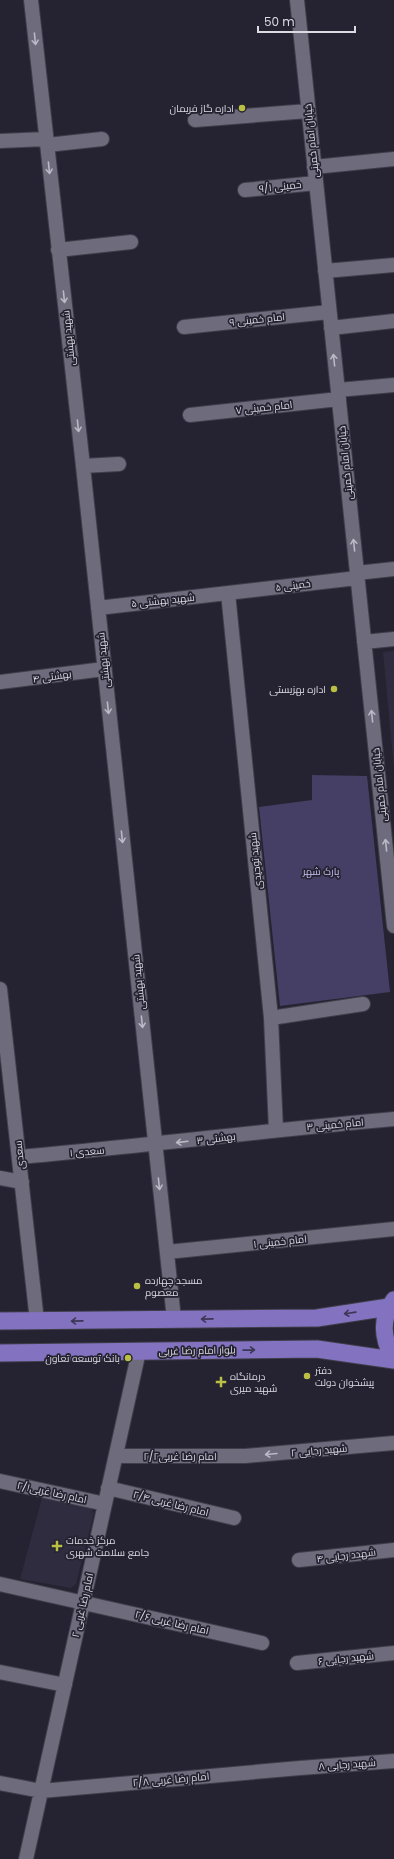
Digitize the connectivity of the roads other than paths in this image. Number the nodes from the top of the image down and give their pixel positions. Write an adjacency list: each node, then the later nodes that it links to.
1 (31, 0): 7 (street, شهید بهشتی, one-way to 7)
2 (297, 0): 3 (street, خیابان امام خمینی)
3 (308, 111): 4 (street); 9 (street, خیابان امام خمینی)
4 (194, 120)
5 (102, 139): 7 (street)
6 (0, 141): 7 (street)
7 (46, 142): 13 (street, شهید بهشتی, one-way to 13)
8 (394, 159): 9 (street)
9 (314, 167): 10 (street, خیابان امام خمینی)
10 (316, 183): 11 (street, خمینی ۹/۱); 15 (street, خیابان امام خمینی)
11 (245, 190)
12 (131, 242): 13 (street)
13 (58, 250): 24 (street, شهید بهشتی, one-way to 24)
14 (394, 265): 15 (street)
15 (325, 272): 16 (street, خیابان امام خمینی)
16 (329, 312): 18 (street, امام خمینی ۹); 19 (street, خیابان امام خمینی)
17 (394, 321): 19 (street)
18 (184, 326)
19 (331, 328): 21 (street, خیابان امام خمینی, one-way to 19)
20 (394, 385): 21 (street, امام خمینی ۷)
21 (338, 395): 22 (street, امام خمینی ۷); 26 (street, خیابان امام خمینی, one-way to 21)
22 (190, 414)
23 (119, 464): 24 (street)
24 (83, 466): 28 (street, شهید بهشتی)
25 (394, 569): 26 (street, خمینی ۵)
26 (357, 575): 27 (street, خمینی ۵); 30 (street, خیابان امام خمینی)
27 (228, 593): 28 (street, شهید بهشتی ۵); 36 (street, شهید توحیدی)
28 (98, 608): 31 (street, شهید بهشتی)
29 (394, 639): 30 (street)
30 (364, 642): 33 (street, خیابان امام خمینی, one-way to 30)
31 (104, 669): 32 (street, بهشتی ۴); 40 (street, شهید بهشتی, one-way to 40)
32 (0, 682)
33 (394, 926)
34 (0, 989): 37 (street, سعدی)
35 (363, 1004): 36 (street)
36 (271, 1018): 39 (street, شهید توحیدی)
37 (2, 1020): 41 (street, سعدی)
38 (394, 1119): 39 (street, امام خمینی ۳)
39 (276, 1130): 40 (street, بهشتی ۳, one-way to 40)
40 (155, 1145): 41 (street, سعدی ۱); 45 (street, شهید بهشتی, one-way to 45)
41 (19, 1157): 43 (street, سعدی)
42 (0, 1178): 43 (street)
43 (22, 1182): 48 (street, سعدی)
44 (394, 1229): 45 (street, امام خمینی ۱)
45 (167, 1252): 47 (street, شهید بهشتی)
46 (391, 1304): 47 (main road, one-way to 47); 52 (main road)
47 (174, 1319): 48 (main road, one-way to 48)
48 (37, 1321): 49 (main road)
49 (0, 1322)
50 (139, 1351): 51 (main road, بلوار امام رضا غربی); 52 (main road, بلوار امام رضا غربی, one-way to 52); 54 (street, امام رضا غربی ۲)
51 (0, 1353)
52 (394, 1360)
53 (394, 1443): 55 (street, شهید رجایی ۲, one-way to 55)
54 (116, 1456): 55 (street, امام رضا غربی۲/۲); 57 (street, امام رضا غربی ۲)
55 (245, 1456)
56 (0, 1481): 58 (street, امام رضا غربی۲/۱)
57 (108, 1488): 58 (street, امام رضا غربی ۲); 59 (street, امام رضا غربی ۲/۴)
58 (105, 1504): 63 (street, امام رضا غربی ۲)
59 (234, 1518)
60 (394, 1550): 61 (street, شهدد رجایی ۴)
61 (299, 1560)
62 (0, 1584): 63 (street, امام رضا غربی ۲/۶)
63 (83, 1602): 64 (street, امام رضا غربی ۲/۶); 68 (street, امام رضا غربی ۲)
64 (262, 1643)
65 (394, 1653): 66 (street, شهید رجایی ۶)
66 (297, 1663)
67 (0, 1672): 68 (street)
68 (65, 1685): 72 (street, امام رضا غربی ۲)
69 (394, 1761): 70 (street, شهید رجایی ۸)
70 (300, 1768): 72 (street, امام رضا غربی ۲/۸)
71 (0, 1783): 72 (street, امام رضا غربی ۲/۸)
72 (41, 1791): 73 (street, امام رضا غربی ۲)
73 (26, 1859)

